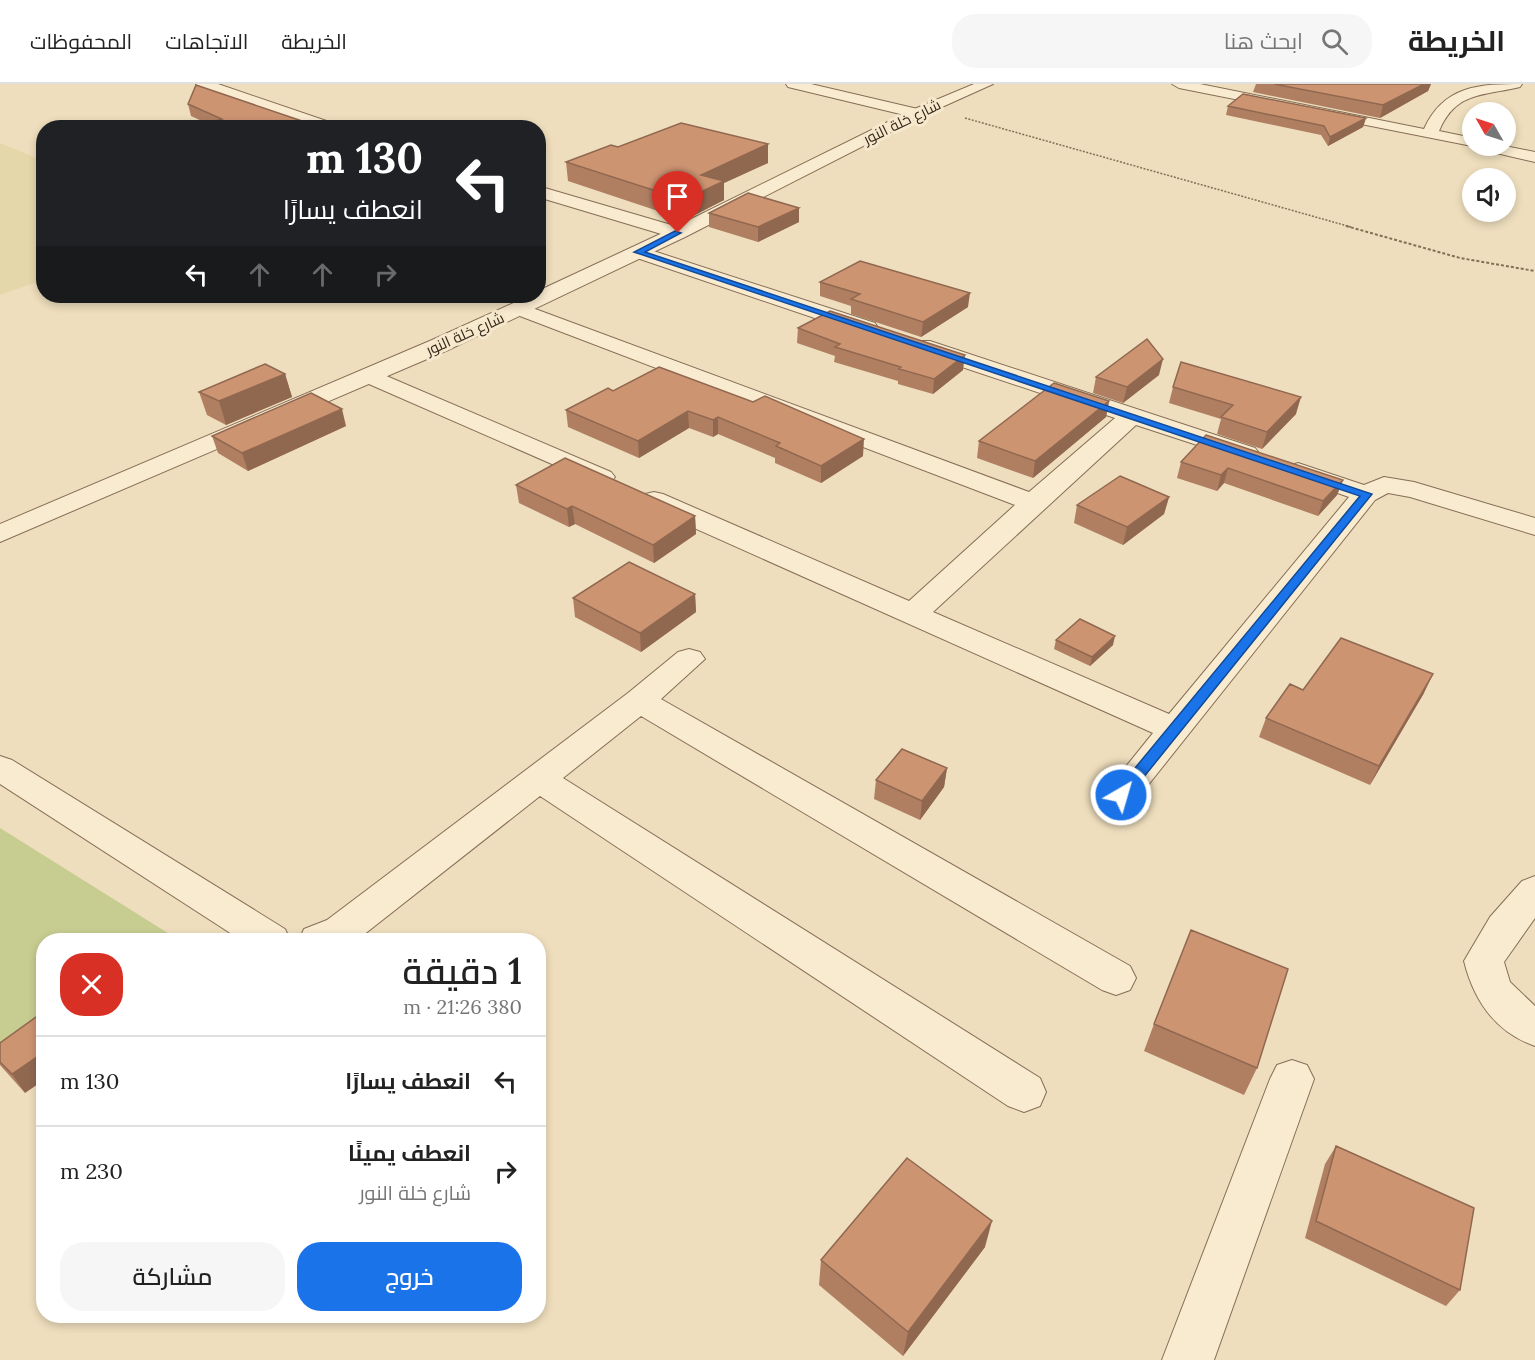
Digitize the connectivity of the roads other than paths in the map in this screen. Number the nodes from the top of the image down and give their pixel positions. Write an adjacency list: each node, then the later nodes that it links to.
1 (202, 84): 7 (street)
2 (793, 84): 6 (street)
3 (986, 84): 6 (street, شارع خلة النور)
4 (1179, 84): 8 (street)
5 (1515, 84): 8 (street)
6 (921, 111): 13 (street, شارع خلة النور)
7 (315, 120)
8 (1431, 133): 9 (street)
9 (1462, 140)
10 (1516, 153): 11 (street)
11 (1535, 157)
12 (546, 193): 13 (street)
13 (678, 233): 14 (street, شارع خلة النور)
14 (638, 252): 15 (street, شارع خلة النور); 19 (street)
15 (546, 296)
16 (532, 303): 17 (street, شارع خلة النور)
17 (519, 309): 18 (street, شارع خلة النور); 21 (street)
18 (370, 375): 23 (street, شارع خلة النور); 24 (street)
19 (1133, 415): 20 (street); 21 (street)
20 (1366, 494): 22 (street); 27 (street)
21 (1033, 503): 24 (street)
22 (1535, 527)
23 (0, 534)
24 (914, 613): 27 (street)
25 (689, 659): 26 (street)
26 (639, 701): 29 (street); 34 (street)
27 (1173, 729): 30 (street)
28 (0, 768): 32 (street)
29 (538, 778): 33 (street); 37 (street)
30 (1121, 795)
31 (1535, 891): 35 (street)
32 (260, 933)
33 (336, 933)
34 (1116, 978)
35 (1535, 1028)
36 (1292, 1079): 38 (street)
37 (1024, 1092)
38 (1188, 1360)

